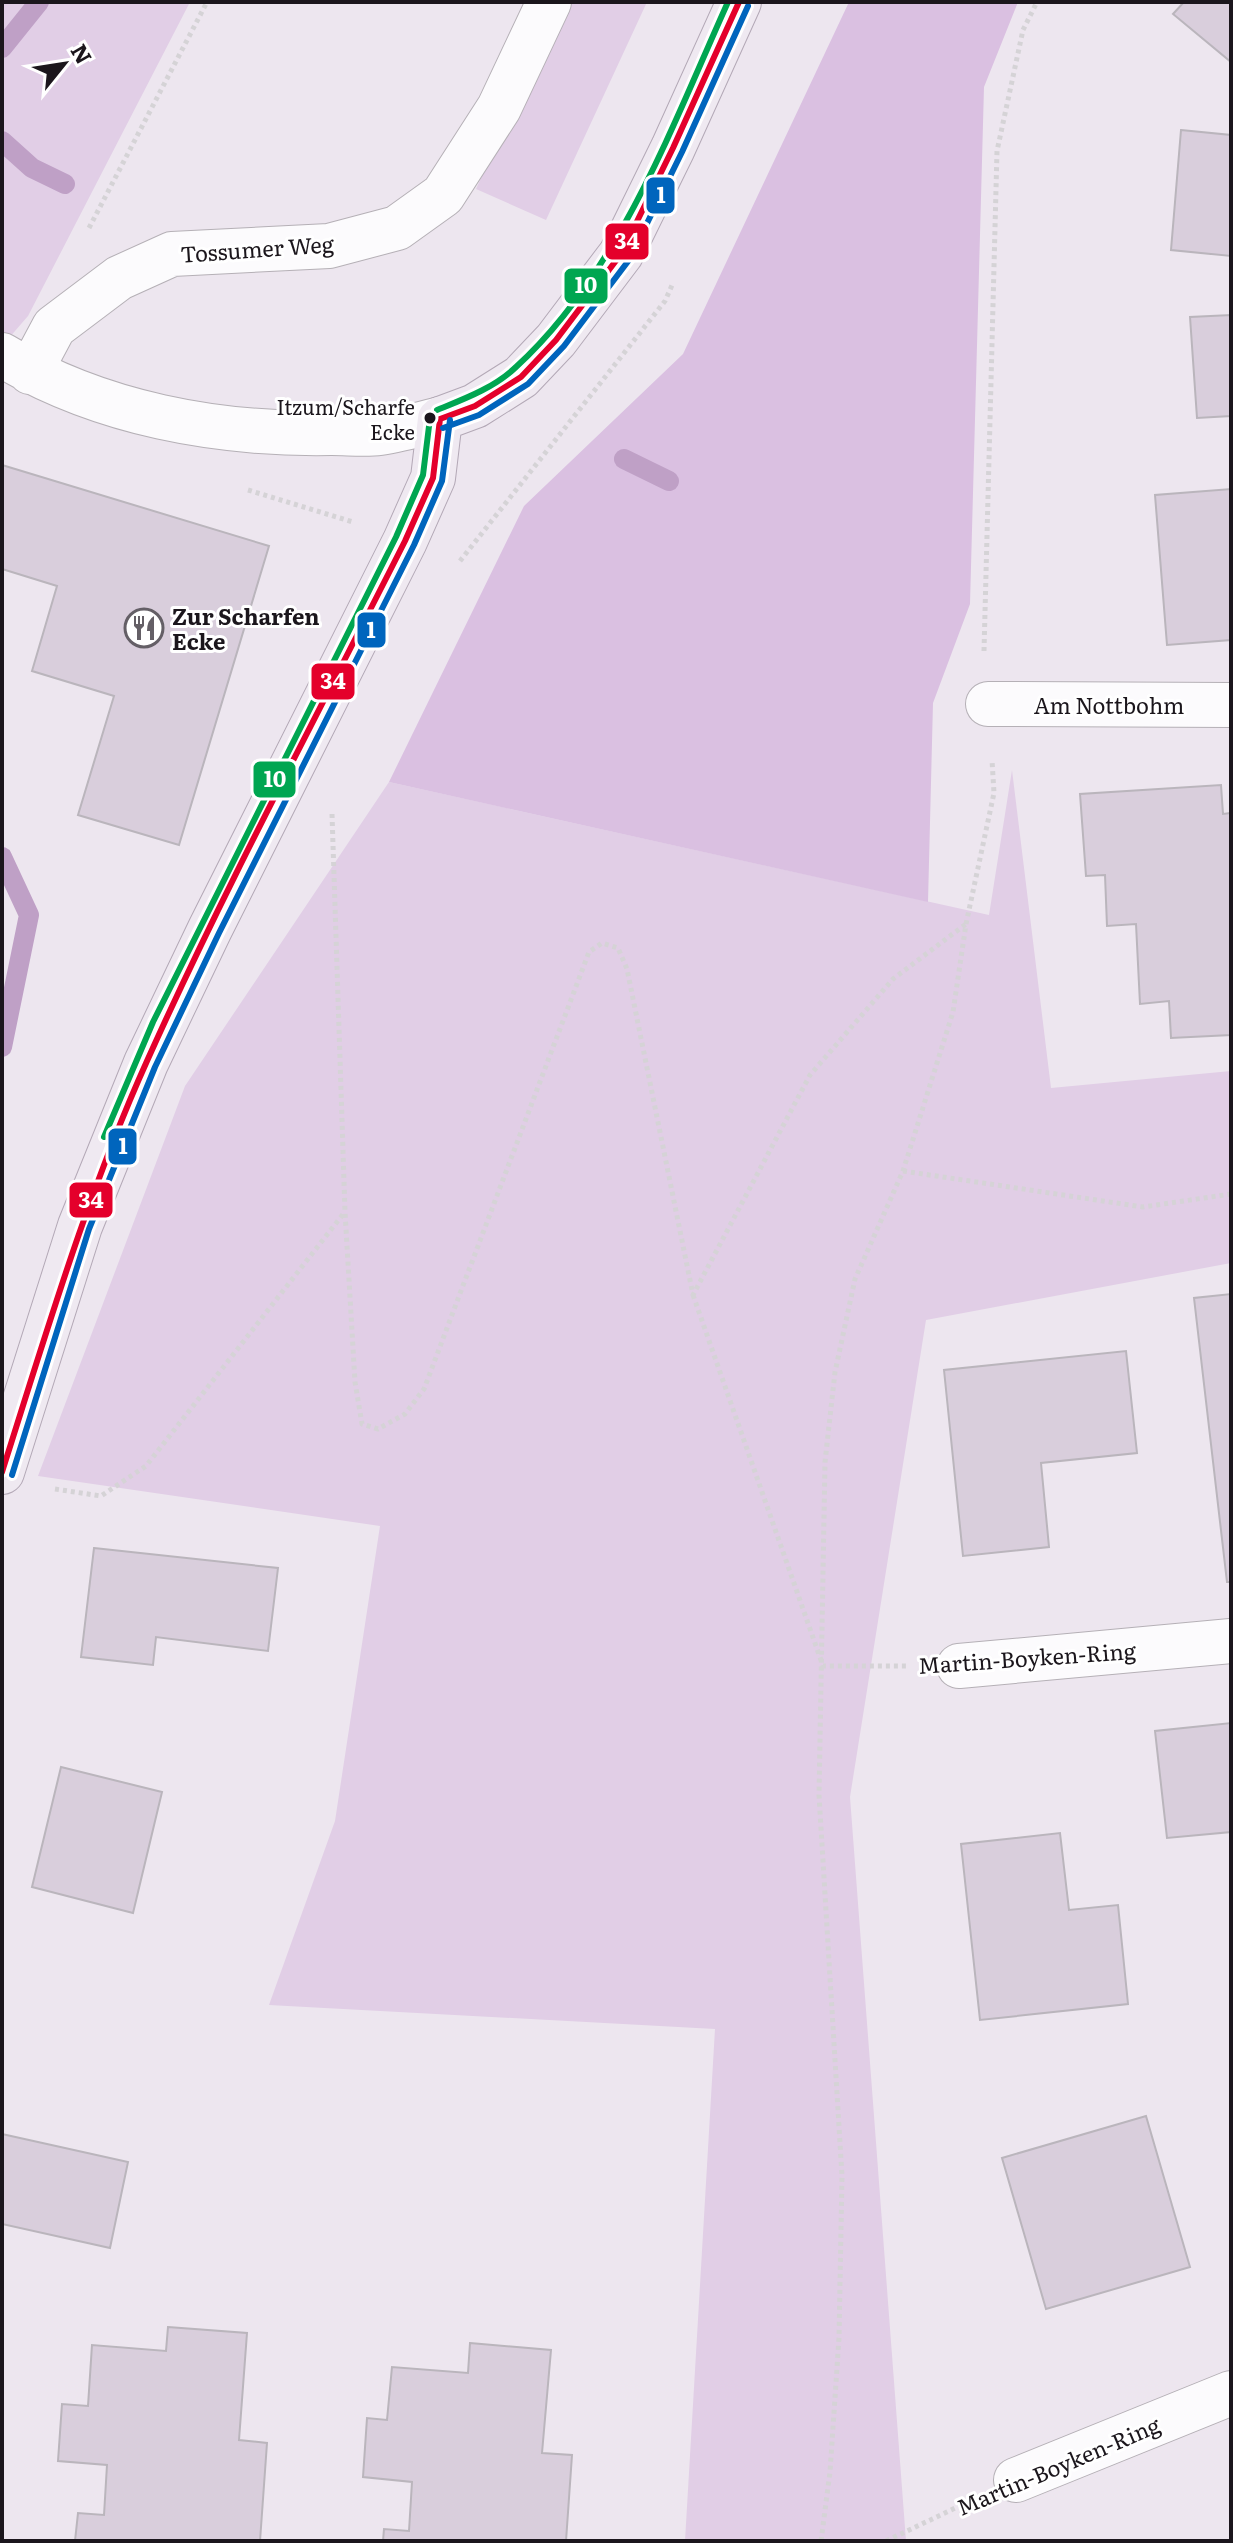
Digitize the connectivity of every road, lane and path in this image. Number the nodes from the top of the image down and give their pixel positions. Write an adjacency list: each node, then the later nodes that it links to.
1 (207, 2): 5 (path)
2 (549, 2): 6 (street, Tossumer Weg)
3 (739, 2): 7 (main road)
4 (1037, 2): 8 (path)
5 (86, 234)
6 (16, 364): 7 (street)
7 (440, 419): 10 (main road)
8 (988, 704): 9 (street, Am Nottbohm); 11 (path)
9 (1231, 705)
10 (286, 779): 14 (path); 16 (main road)
11 (966, 924): 12 (path); 15 (path)
12 (903, 1171): 13 (path); 19 (path)
13 (1231, 1194)
14 (345, 1212): 15 (path); 17 (path)
15 (693, 1295): 19 (path)
16 (2, 1472)
17 (44, 1487)
18 (1231, 1641): 20 (street, Martin-Boyken-Ring)
19 (823, 1666): 20 (path, Martin-Boyken-Ring); 23 (path)
20 (959, 1666)
21 (1231, 2393): 22 (street, Martin-Boyken-Ring)
22 (1016, 2480): 24 (path, Martin-Boyken-Ring)
23 (821, 2541)
24 (886, 2541)

